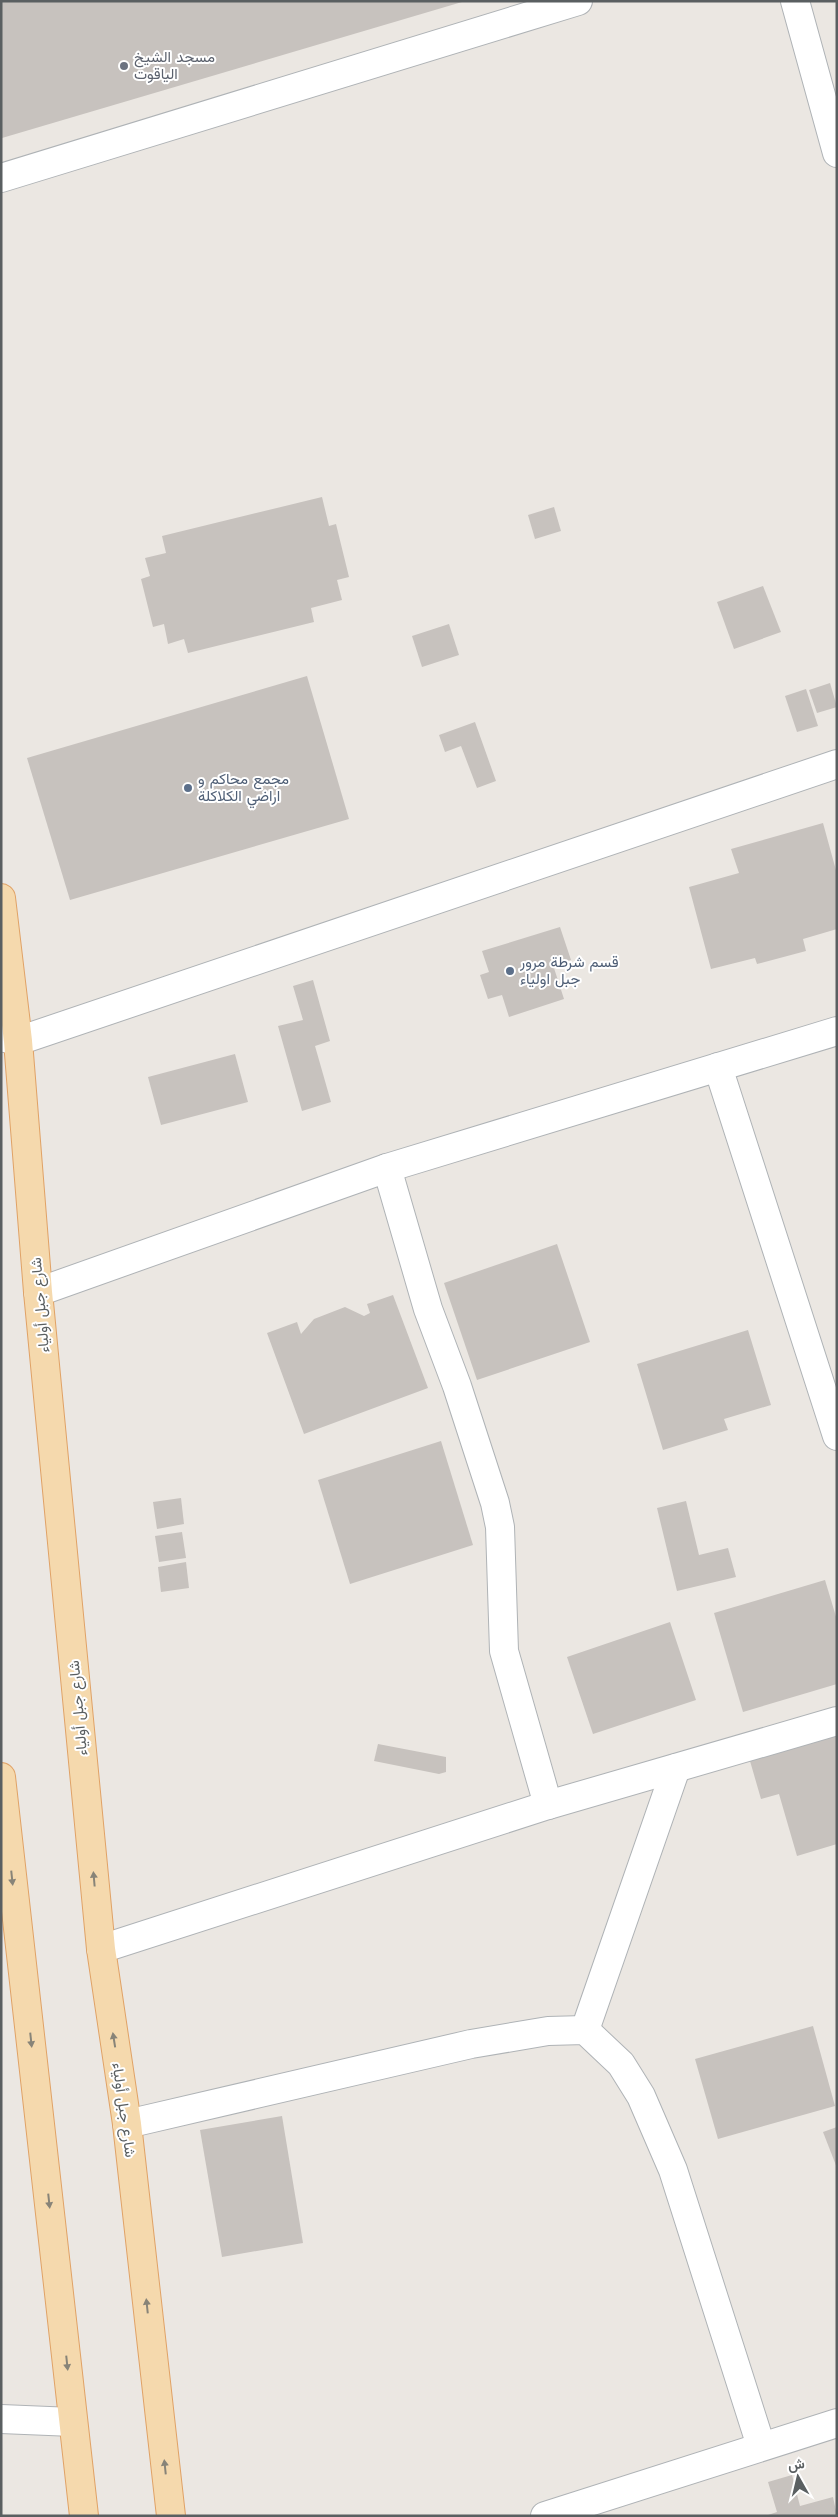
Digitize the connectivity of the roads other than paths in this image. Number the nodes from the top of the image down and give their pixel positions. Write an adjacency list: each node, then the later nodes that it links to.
1 (578, 1): 4 (street)
2 (795, 1): 3 (street)
3 (837, 153)
4 (1, 178)
5 (837, 764): 8 (street)
6 (1, 898): 8 (main road, شارع جبل أولياء)
7 (837, 1031): 9 (street)
8 (10, 1039): 11 (main road, شارع جبل أولياء)
9 (718, 1067): 10 (street); 12 (street)
10 (387, 1168): 11 (street); 16 (street)
11 (38, 1292): 17 (main road, شارع جبل أولياء, one-way to 11)
12 (837, 1436)
13 (837, 1721): 14 (street)
14 (676, 1768): 16 (street); 18 (street)
15 (1, 1778): 21 (main road, one-way to 21)
16 (548, 1805): 17 (street)
17 (101, 1949): 19 (main road, شارع جبل أولياء, one-way to 17)
18 (585, 2030): 19 (street); 23 (street)
19 (127, 2124): 25 (main road, شارع جبل أولياء, one-way to 19)
20 (1, 2418): 21 (street)
21 (73, 2422): 24 (main road)
22 (837, 2423): 23 (street)
23 (762, 2446): 26 (street)
24 (84, 2516)
25 (171, 2516)
26 (545, 2516)

